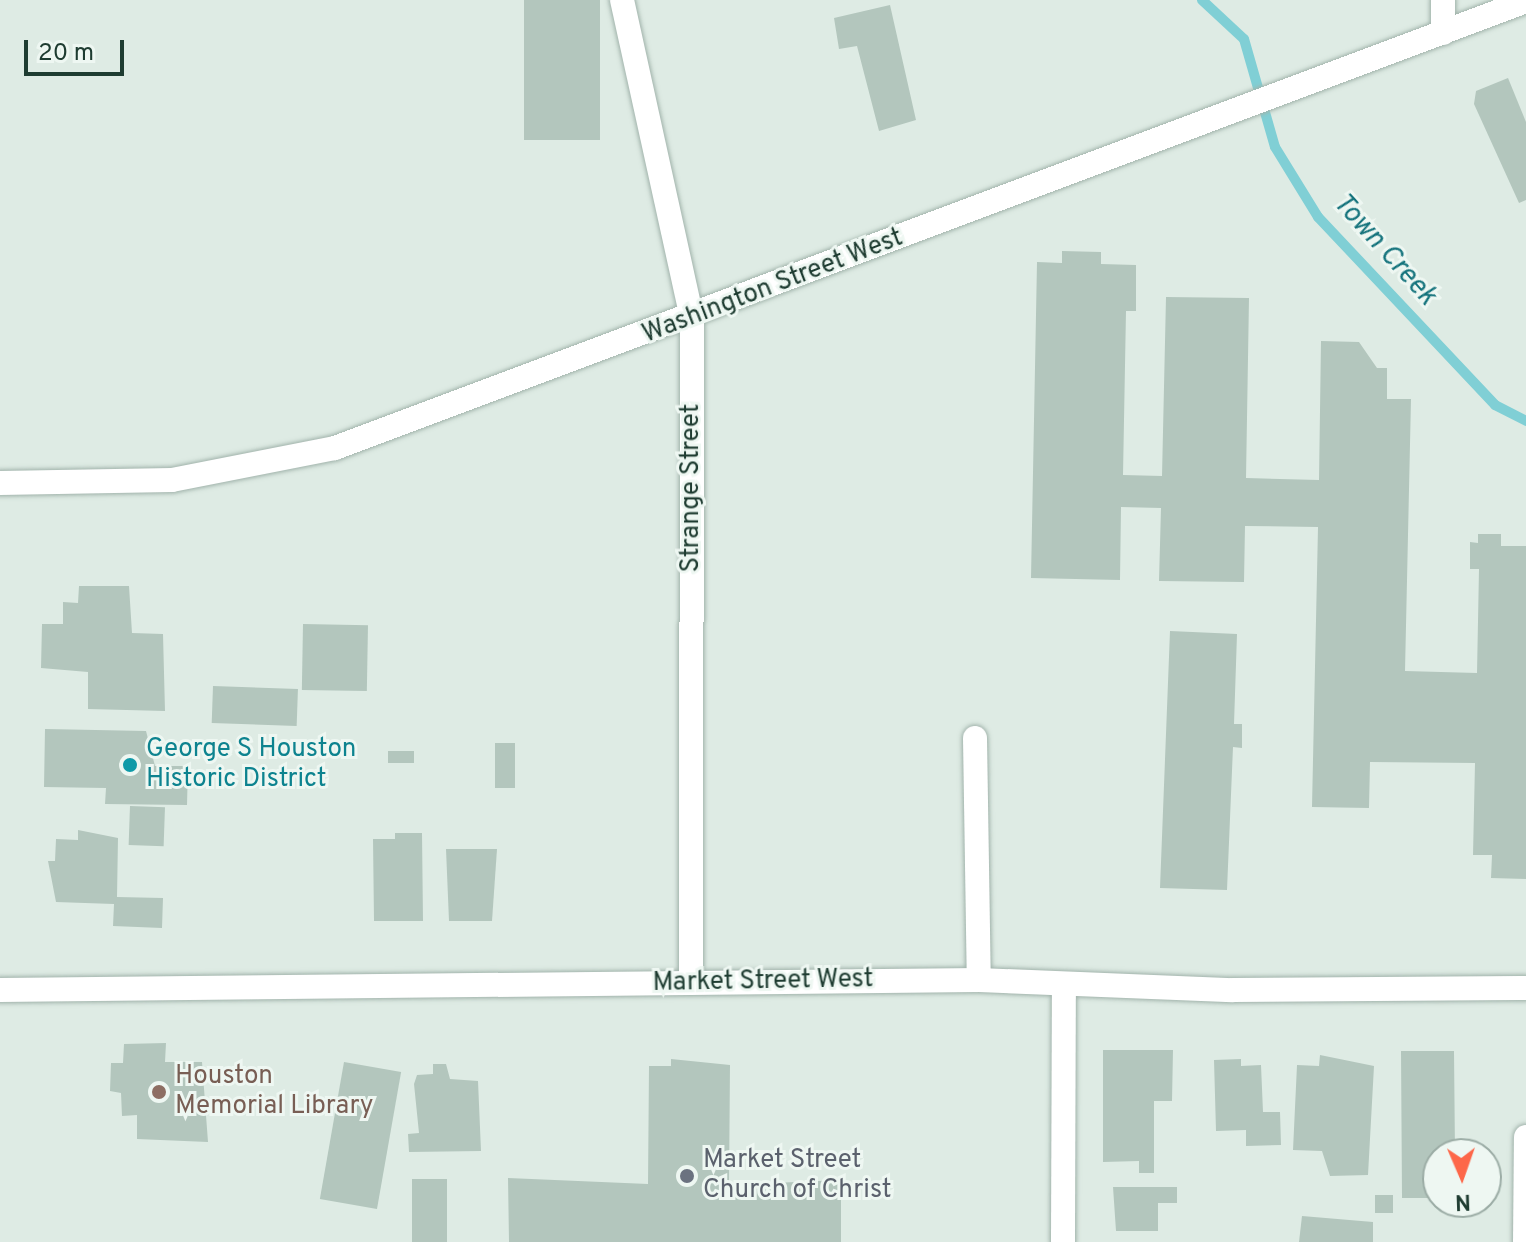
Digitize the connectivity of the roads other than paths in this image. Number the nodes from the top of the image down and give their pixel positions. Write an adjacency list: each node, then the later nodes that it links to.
1 (622, 0): 5 (street, Strange Street)
2 (1443, 0): 4 (street)
3 (1526, 1): 4 (street, Washington Street West)
4 (1443, 33): 5 (street, Washington Street West)
5 (692, 318): 6 (street, Washington Street West); 9 (street, Strange Street)
6 (0, 483)
7 (975, 738): 8 (street)
8 (979, 980): 9 (street, Market Street West); 10 (street, Market Street West)
9 (691, 983): 12 (street, Market Street West)
10 (1064, 987): 11 (street, Market Street West); 14 (street)
11 (1526, 988)
12 (0, 990)
13 (1526, 1137): 15 (street)
14 (1063, 1242)
15 (1525, 1242)

